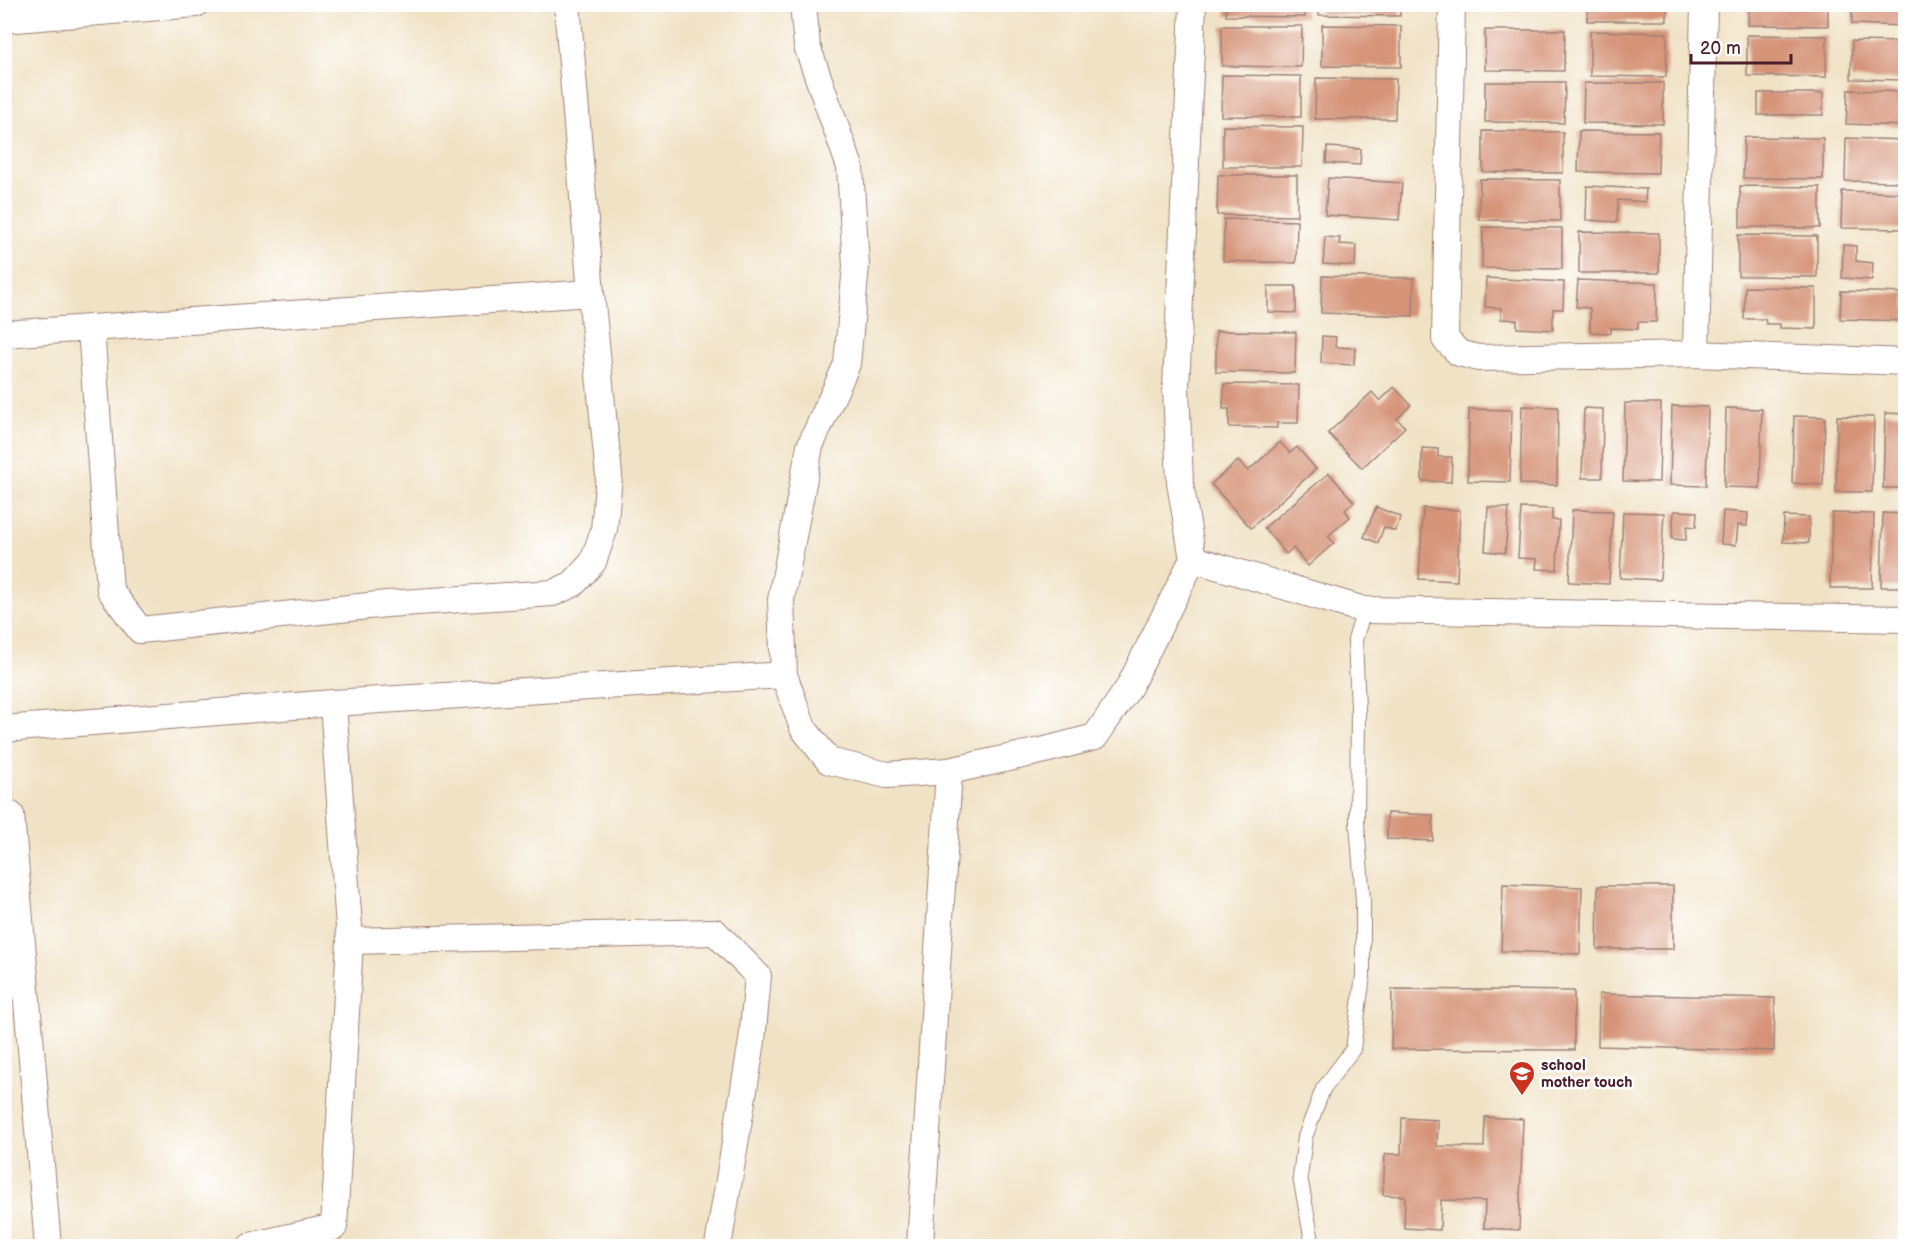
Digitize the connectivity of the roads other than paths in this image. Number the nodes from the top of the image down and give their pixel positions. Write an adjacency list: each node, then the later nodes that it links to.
1 (196, 4): 7 (street)
2 (567, 4): 8 (street)
3 (803, 4): 16 (street)
4 (1192, 4): 13 (street)
5 (1452, 4): 11 (street)
6 (1704, 4): 11 (street)
7 (4, 20)
8 (591, 293): 9 (street); 9 (street)
9 (91, 328): 10 (street)
10 (4, 334)
11 (1696, 354): 12 (street)
12 (1905, 362)
13 (1193, 559): 14 (street); 19 (street)
14 (1364, 609): 15 (street); 26 (lane)
15 (1905, 618)
16 (784, 675): 17 (street); 19 (street)
17 (333, 703): 18 (street); 21 (street)
18 (4, 729)
19 (949, 771): 25 (street)
20 (4, 815): 22 (street)
21 (350, 941): 23 (street); 24 (street)
22 (48, 1246)
23 (250, 1246)
24 (718, 1246)
25 (920, 1246)
26 (1313, 1246)

